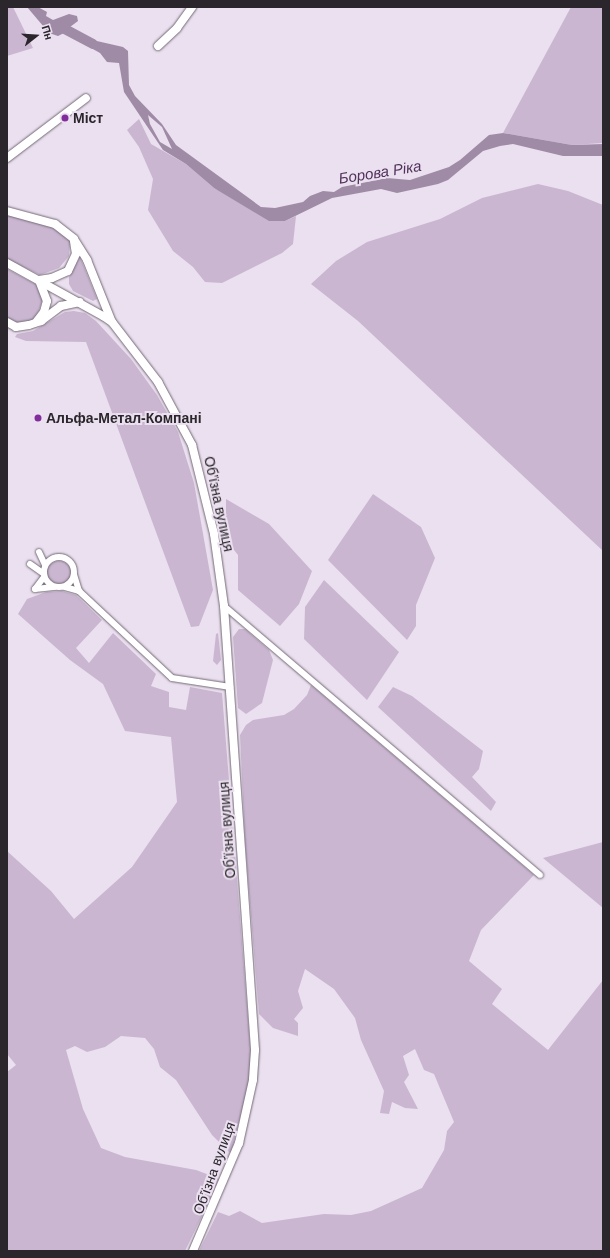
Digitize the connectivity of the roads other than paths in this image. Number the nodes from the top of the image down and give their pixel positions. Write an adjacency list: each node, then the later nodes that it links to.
1 (192, 7): 2 (main road)
2 (158, 46)
3 (86, 98): 4 (main road)
4 (7, 158)
5 (7, 211): 6 (main road)
6 (74, 239): 8 (main road); 11 (main road)
7 (7, 263): 8 (main road)
8 (39, 280): 9 (main road); 12 (main road)
9 (80, 302): 11 (main road); 12 (main road)
10 (7, 322): 12 (main road)
11 (112, 322): 19 (main road, Об’їзна вулиця)
12 (35, 323)
13 (50, 559): 14 (street); 14 (street); 15 (street)
14 (44, 571): 17 (street); 17 (street)
15 (74, 575): 16 (street); 18 (street)
16 (65, 586): 17 (street); 18 (street)
17 (54, 587)
18 (79, 591): 20 (street)
19 (224, 606): 20 (main road, Об’їзна вулиця); 21 (street)
20 (230, 687): 22 (main road, Об’їзна вулиця)
21 (540, 875)
22 (193, 1251)

